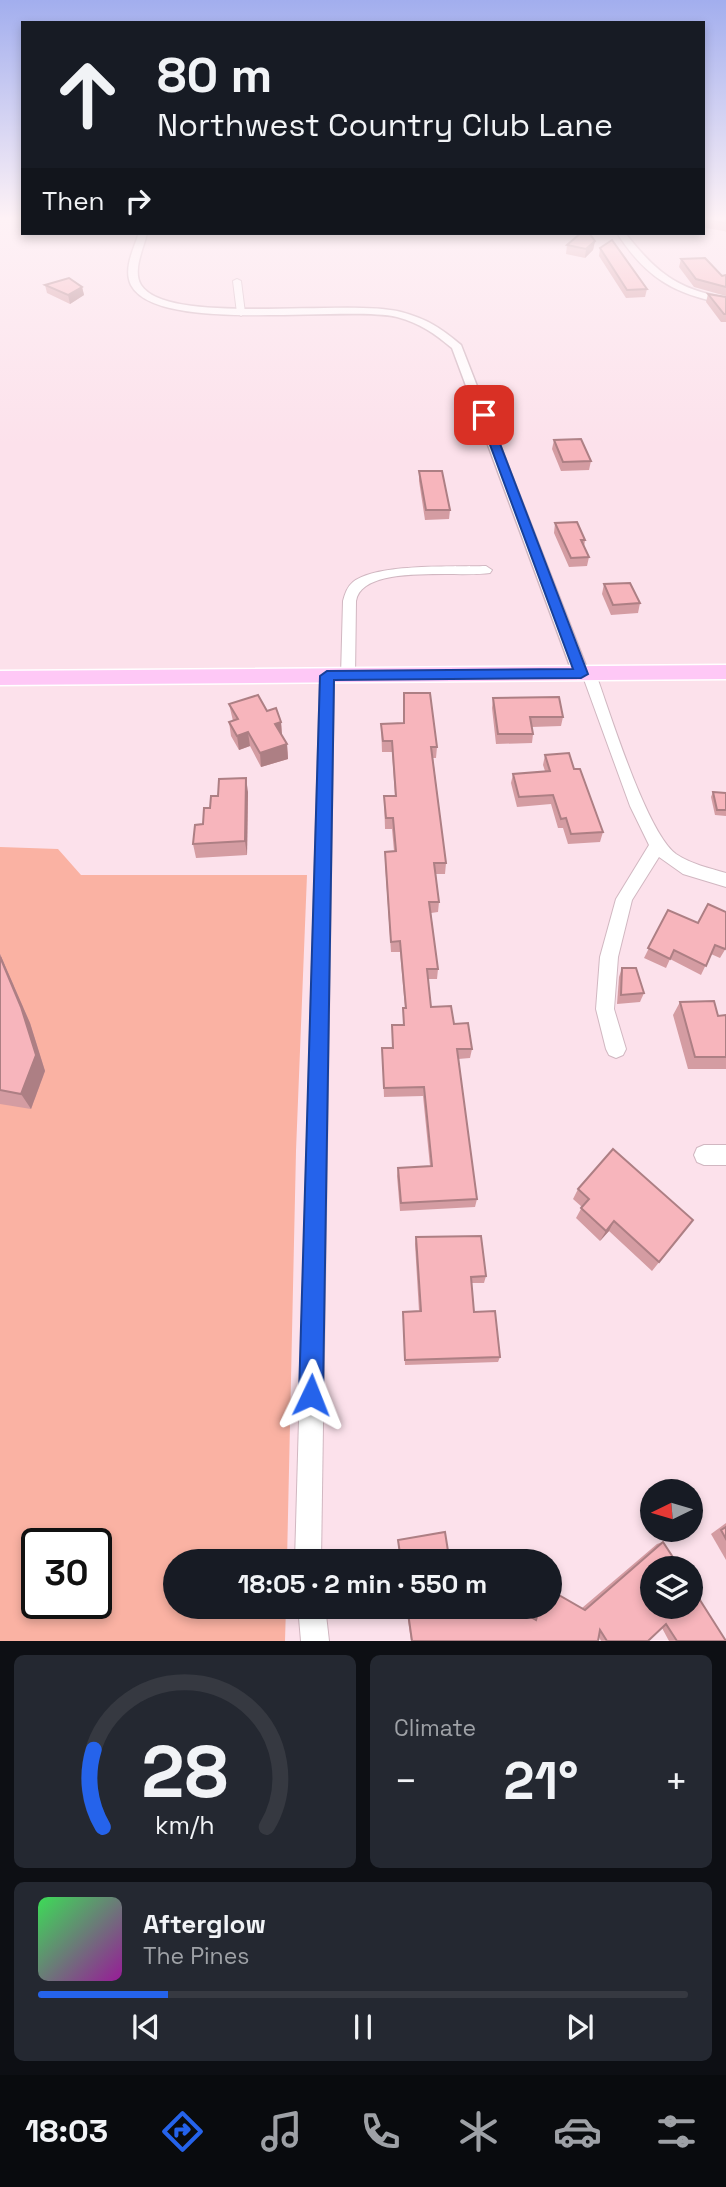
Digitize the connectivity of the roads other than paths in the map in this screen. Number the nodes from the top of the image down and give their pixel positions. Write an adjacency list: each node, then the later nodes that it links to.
1 (146, 294): 5 (street)
2 (239, 294): 5 (street)
3 (695, 294): 4 (street)
4 (726, 301)
5 (241, 313): 8 (street)
6 (486, 570): 9 (street)
7 (726, 672): 8 (main road)
8 (585, 674): 9 (main road); 11 (street)
9 (337, 676): 10 (main road); 16 (street)
10 (0, 678)
11 (657, 844): 12 (street); 13 (street)
12 (726, 880)
13 (616, 1049)
14 (704, 1155): 15 (street)
15 (726, 1155)
16 (308, 1549)
17 (312, 1619): 18 (street)
18 (316, 1641)

